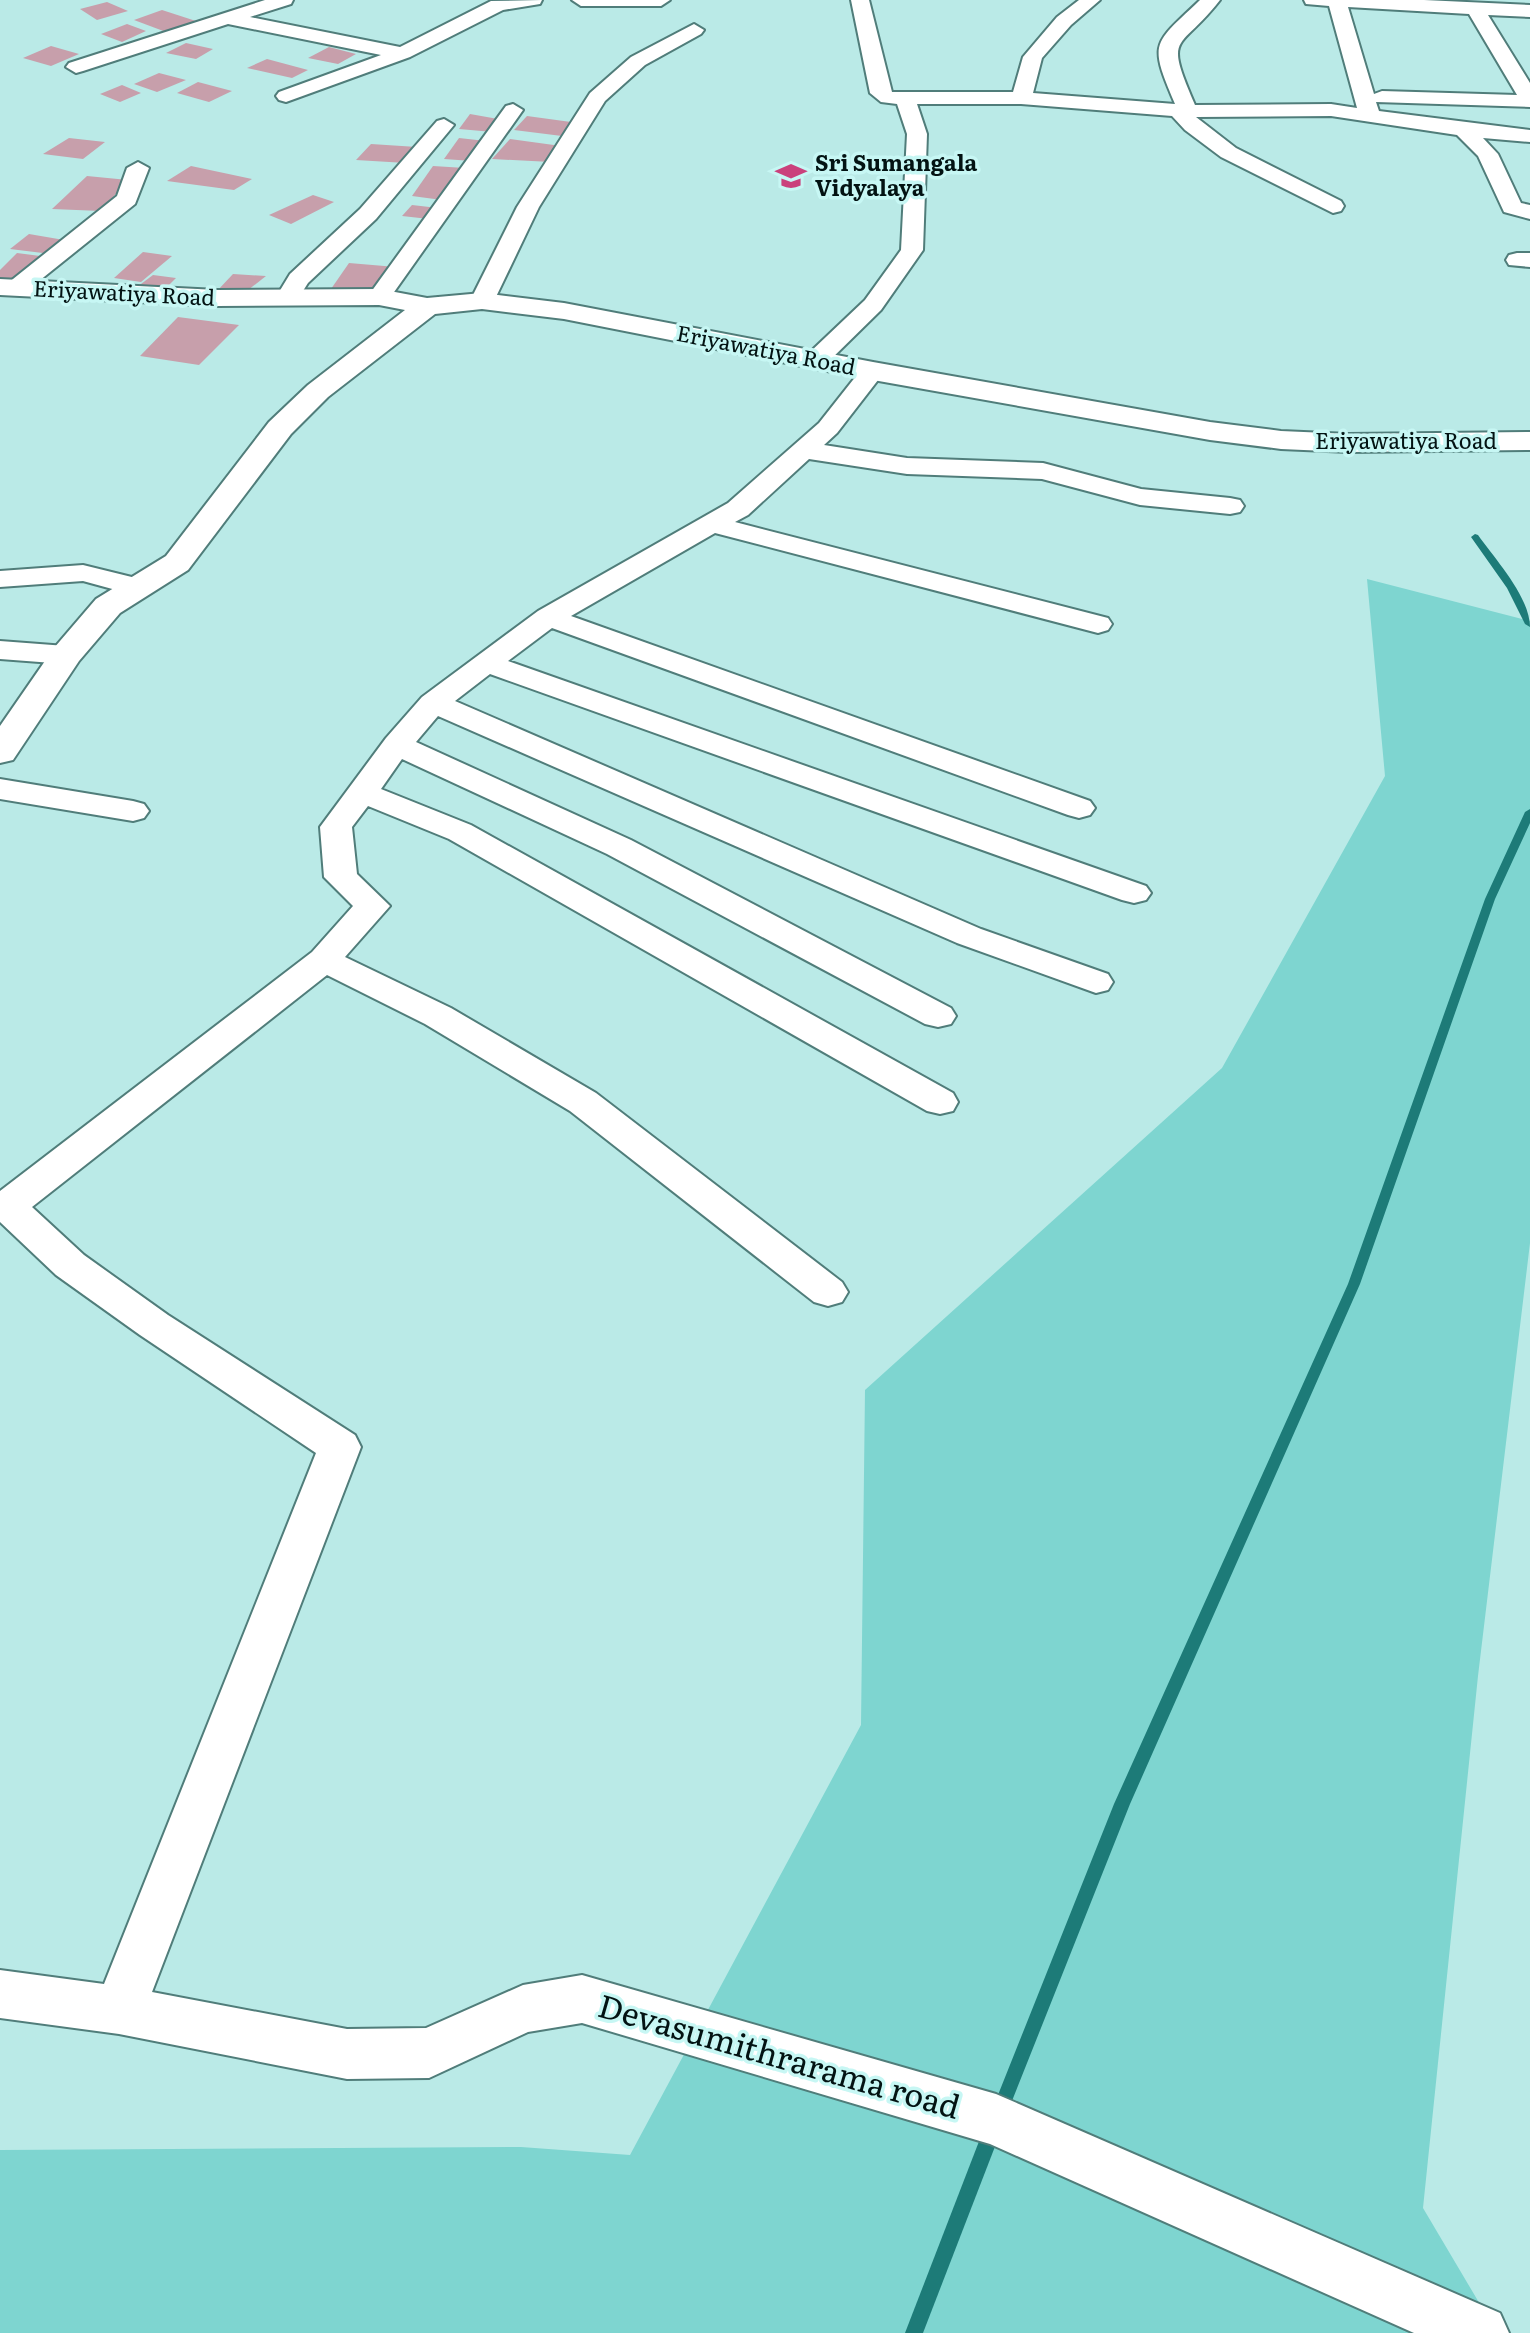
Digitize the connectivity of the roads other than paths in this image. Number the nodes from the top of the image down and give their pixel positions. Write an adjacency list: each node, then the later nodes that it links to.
1 (284, 0): 12 (street)
2 (533, 0): 14 (street)
3 (581, 0): 4 (street)
4 (661, 0)
5 (860, 0): 18 (street)
6 (1091, 0): 17 (street)
7 (1211, 0): 22 (street)
8 (1313, 0): 9 (street)
9 (1336, 1): 10 (street); 20 (street)
10 (1476, 10): 11 (street); 19 (street)
11 (1530, 11)
12 (228, 18): 14 (street); 15 (street)
13 (694, 30): 32 (street)
14 (403, 53): 16 (street)
15 (76, 67)
16 (286, 96)
17 (1021, 98): 18 (street); 22 (street)
18 (906, 100): 34 (street)
19 (1530, 100): 20 (street)
20 (1368, 106): 22 (street); 24 (street)
21 (513, 110): 31 (street)
22 (1183, 110): 27 (street)
23 (444, 125): 30 (street)
24 (1464, 130): 25 (street); 28 (street)
25 (1530, 136)
26 (138, 168): 29 (street)
27 (1333, 206)
28 (1530, 212)
29 (8, 287): 30 (street, Eriyawatiya Road)
30 (288, 297): 31 (street, Eriyawatiya Road)
31 (379, 297): 33 (street, Eriyawatiya Road)
32 (482, 301): 33 (street, Eriyawatiya Road); 34 (street, Eriyawatiya Road)
33 (427, 306): 41 (street)
34 (817, 359): 35 (street, Eriyawatiya Road)
35 (873, 371): 36 (street, Eriyawatiya Road); 37 (street)
36 (1530, 441)
37 (804, 450): 38 (street); 39 (street)
38 (1230, 506)
39 (711, 524): 42 (street); 43 (street)
40 (0, 579): 41 (street)
41 (138, 587): 45 (street)
42 (548, 617): 46 (street); 52 (street)
43 (1098, 624)
44 (0, 650): 45 (street)
45 (66, 655): 49 (street)
46 (484, 662): 47 (street); 54 (street)
47 (433, 703): 48 (street); 56 (street)
48 (397, 745): 51 (street); 57 (street)
49 (0, 752)
50 (0, 789): 53 (street)
51 (361, 792): 55 (street); 58 (street)
52 (1079, 808)
53 (133, 811)
54 (1134, 893)
55 (324, 960): 59 (street); 60 (street)
56 (1096, 982)
57 (938, 1016)
58 (940, 1102)
59 (4, 1202): 62 (street)
60 (828, 1292)
61 (0, 1994): 62 (street, Devasumithrarama road)
62 (119, 2010): 63 (street, Devasumithrarama road)
63 (1480, 2333)

